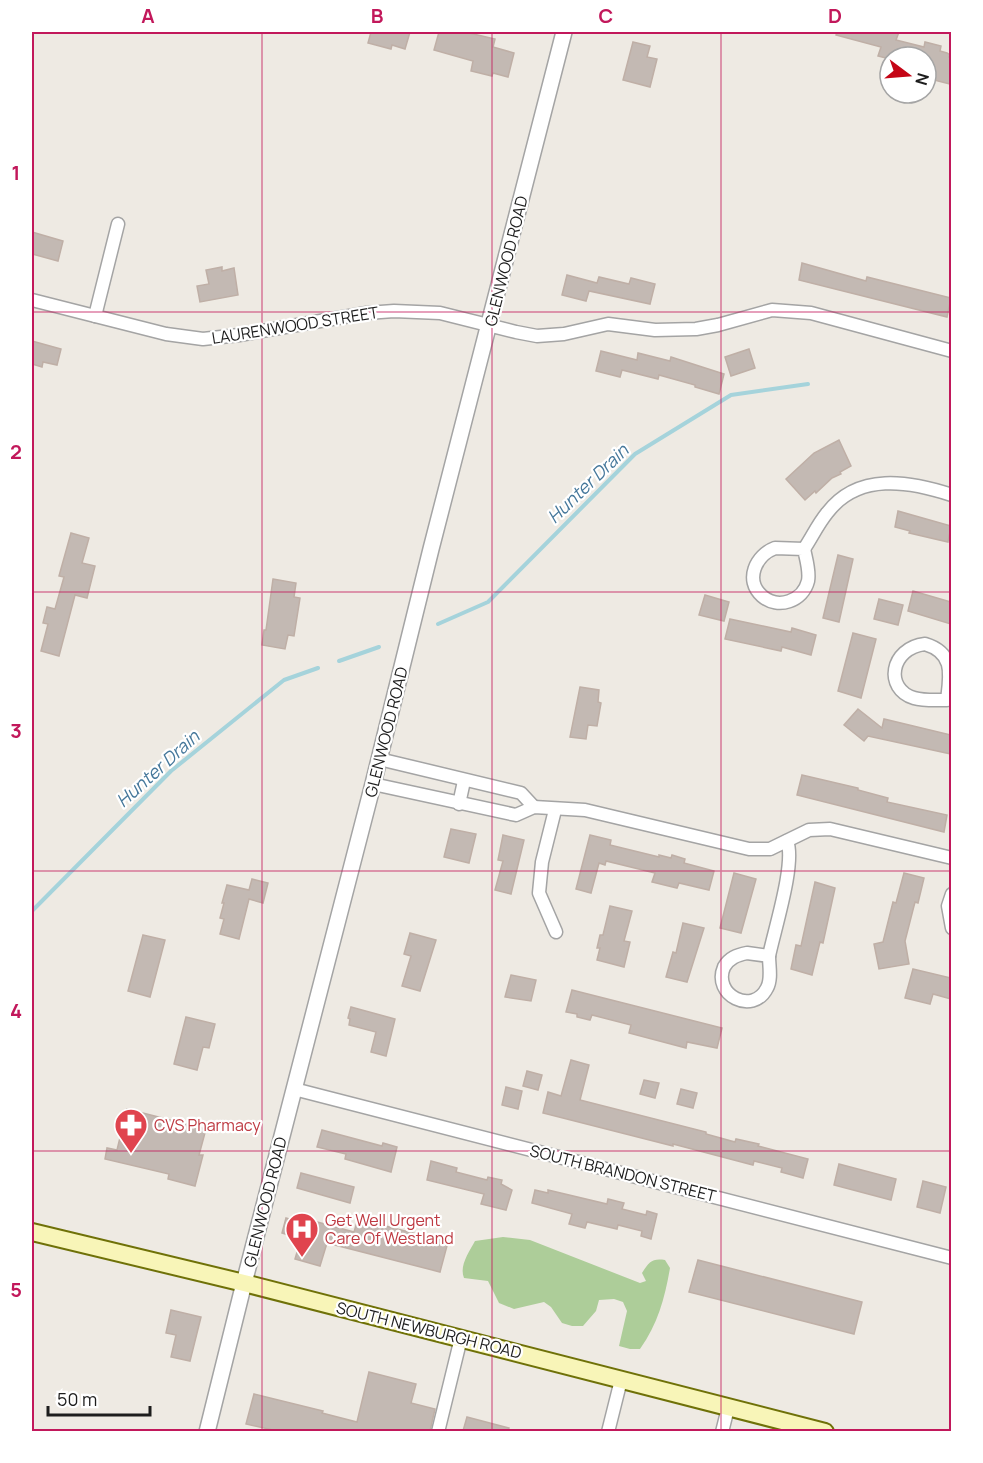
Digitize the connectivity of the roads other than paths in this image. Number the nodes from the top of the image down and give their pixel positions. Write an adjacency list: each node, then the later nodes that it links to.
1 (564, 32): 5 (street, GLENWOOD ROAD)
2 (118, 224): 4 (street)
3 (32, 300): 4 (street, LAURENWOOD STREET)
4 (94, 316): 5 (street, LAURENWOOD STREET)
5 (489, 325): 6 (street, LAURENWOOD STREET); 10 (street, GLENWOOD ROAD)
6 (951, 351)
7 (951, 495): 8 (street)
8 (804, 549): 8 (street)
9 (949, 703): 9 (street)
10 (380, 759): 11 (street); 12 (street, GLENWOOD ROAD)
11 (464, 781): 13 (street); 14 (street)
12 (373, 784): 13 (street); 22 (street, GLENWOOD ROAD)
13 (459, 804): 14 (street)
14 (534, 807): 15 (street)
15 (555, 810): 16 (street); 20 (street)
16 (787, 841): 17 (street); 21 (street)
17 (951, 858)
18 (951, 894): 19 (street)
19 (951, 928)
20 (556, 932)
21 (769, 956): 21 (street)
22 (294, 1089): 24 (street, SOUTH BRANDON STREET); 25 (street, GLENWOOD ROAD)
23 (32, 1232): 25 (main road, SOUTH NEWBURGH ROAD)
24 (951, 1258)
25 (244, 1283): 26 (main road, SOUTH NEWBURGH ROAD); 29 (street, GLENWOOD ROAD)
26 (461, 1338): 27 (main road, SOUTH NEWBURGH ROAD); 30 (street)
27 (621, 1380): 28 (main road, SOUTH NEWBURGH ROAD); 31 (street)
28 (728, 1408): 32 (street); 33 (main road, SOUTH NEWBURGH ROAD)
29 (207, 1431)
30 (438, 1431)
31 (608, 1431)
32 (722, 1431)
33 (825, 1431)

